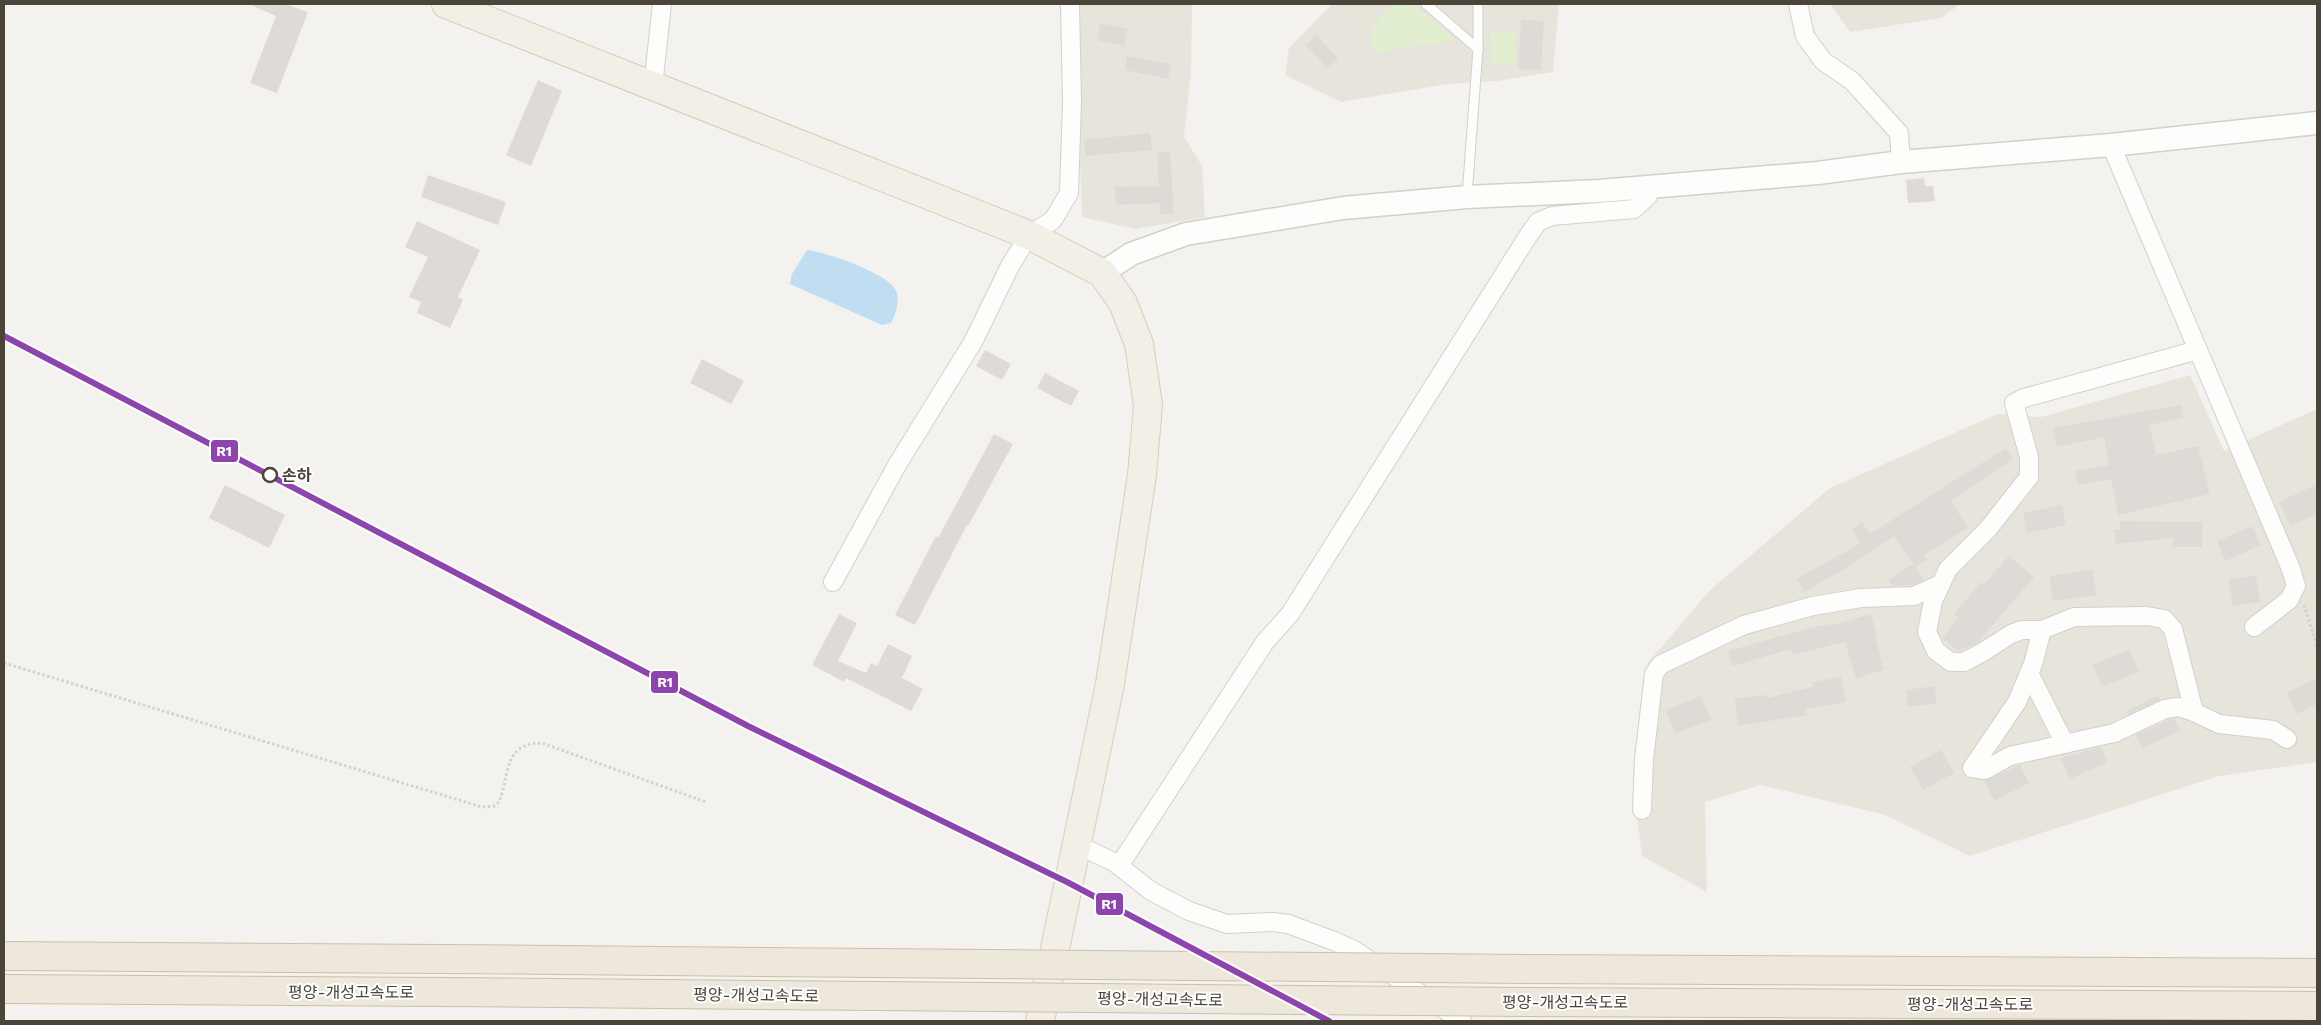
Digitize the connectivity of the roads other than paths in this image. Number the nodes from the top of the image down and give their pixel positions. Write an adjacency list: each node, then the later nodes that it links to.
1 (446, 4): 7 (main road)
2 (662, 4): 9 (street)
3 (1070, 4): 15 (street)
4 (1426, 4): 8 (lane)
5 (1478, 4): 8 (lane)
6 (1798, 4): 12 (street)
7 (487, 12): 9 (main road)
8 (1478, 49): 14 (lane)
9 (653, 86): 15 (main road)
10 (2317, 123): 11 (street)
11 (2111, 144): 12 (street); 17 (street)
12 (1901, 162): 13 (street)
13 (1650, 187): 14 (street); 28 (street)
14 (1466, 196): 16 (street)
15 (1029, 235): 16 (main road); 18 (street)
16 (1102, 273): 27 (main road)
17 (2198, 350): 19 (street); 20 (street)
18 (832, 582)
19 (1941, 584): 21 (street); 26 (street)
20 (2254, 627)
21 (2042, 630): 22 (street); 23 (street)
22 (2029, 674): 25 (street); 25 (street)
23 (2194, 712): 24 (street); 25 (street)
24 (2287, 739)
25 (2065, 744)
26 (1642, 810)
27 (1077, 845): 28 (street); 33 (main road)
28 (1119, 866): 34 (street)
29 (4, 956): 30 (highway, 평양-개성고속도로, bridge)
30 (2317, 973)
31 (4, 989): 32 (highway, 평양-개성고속도로, bridge)
32 (2317, 1006)
33 (1040, 1021)
34 (1462, 1021)

